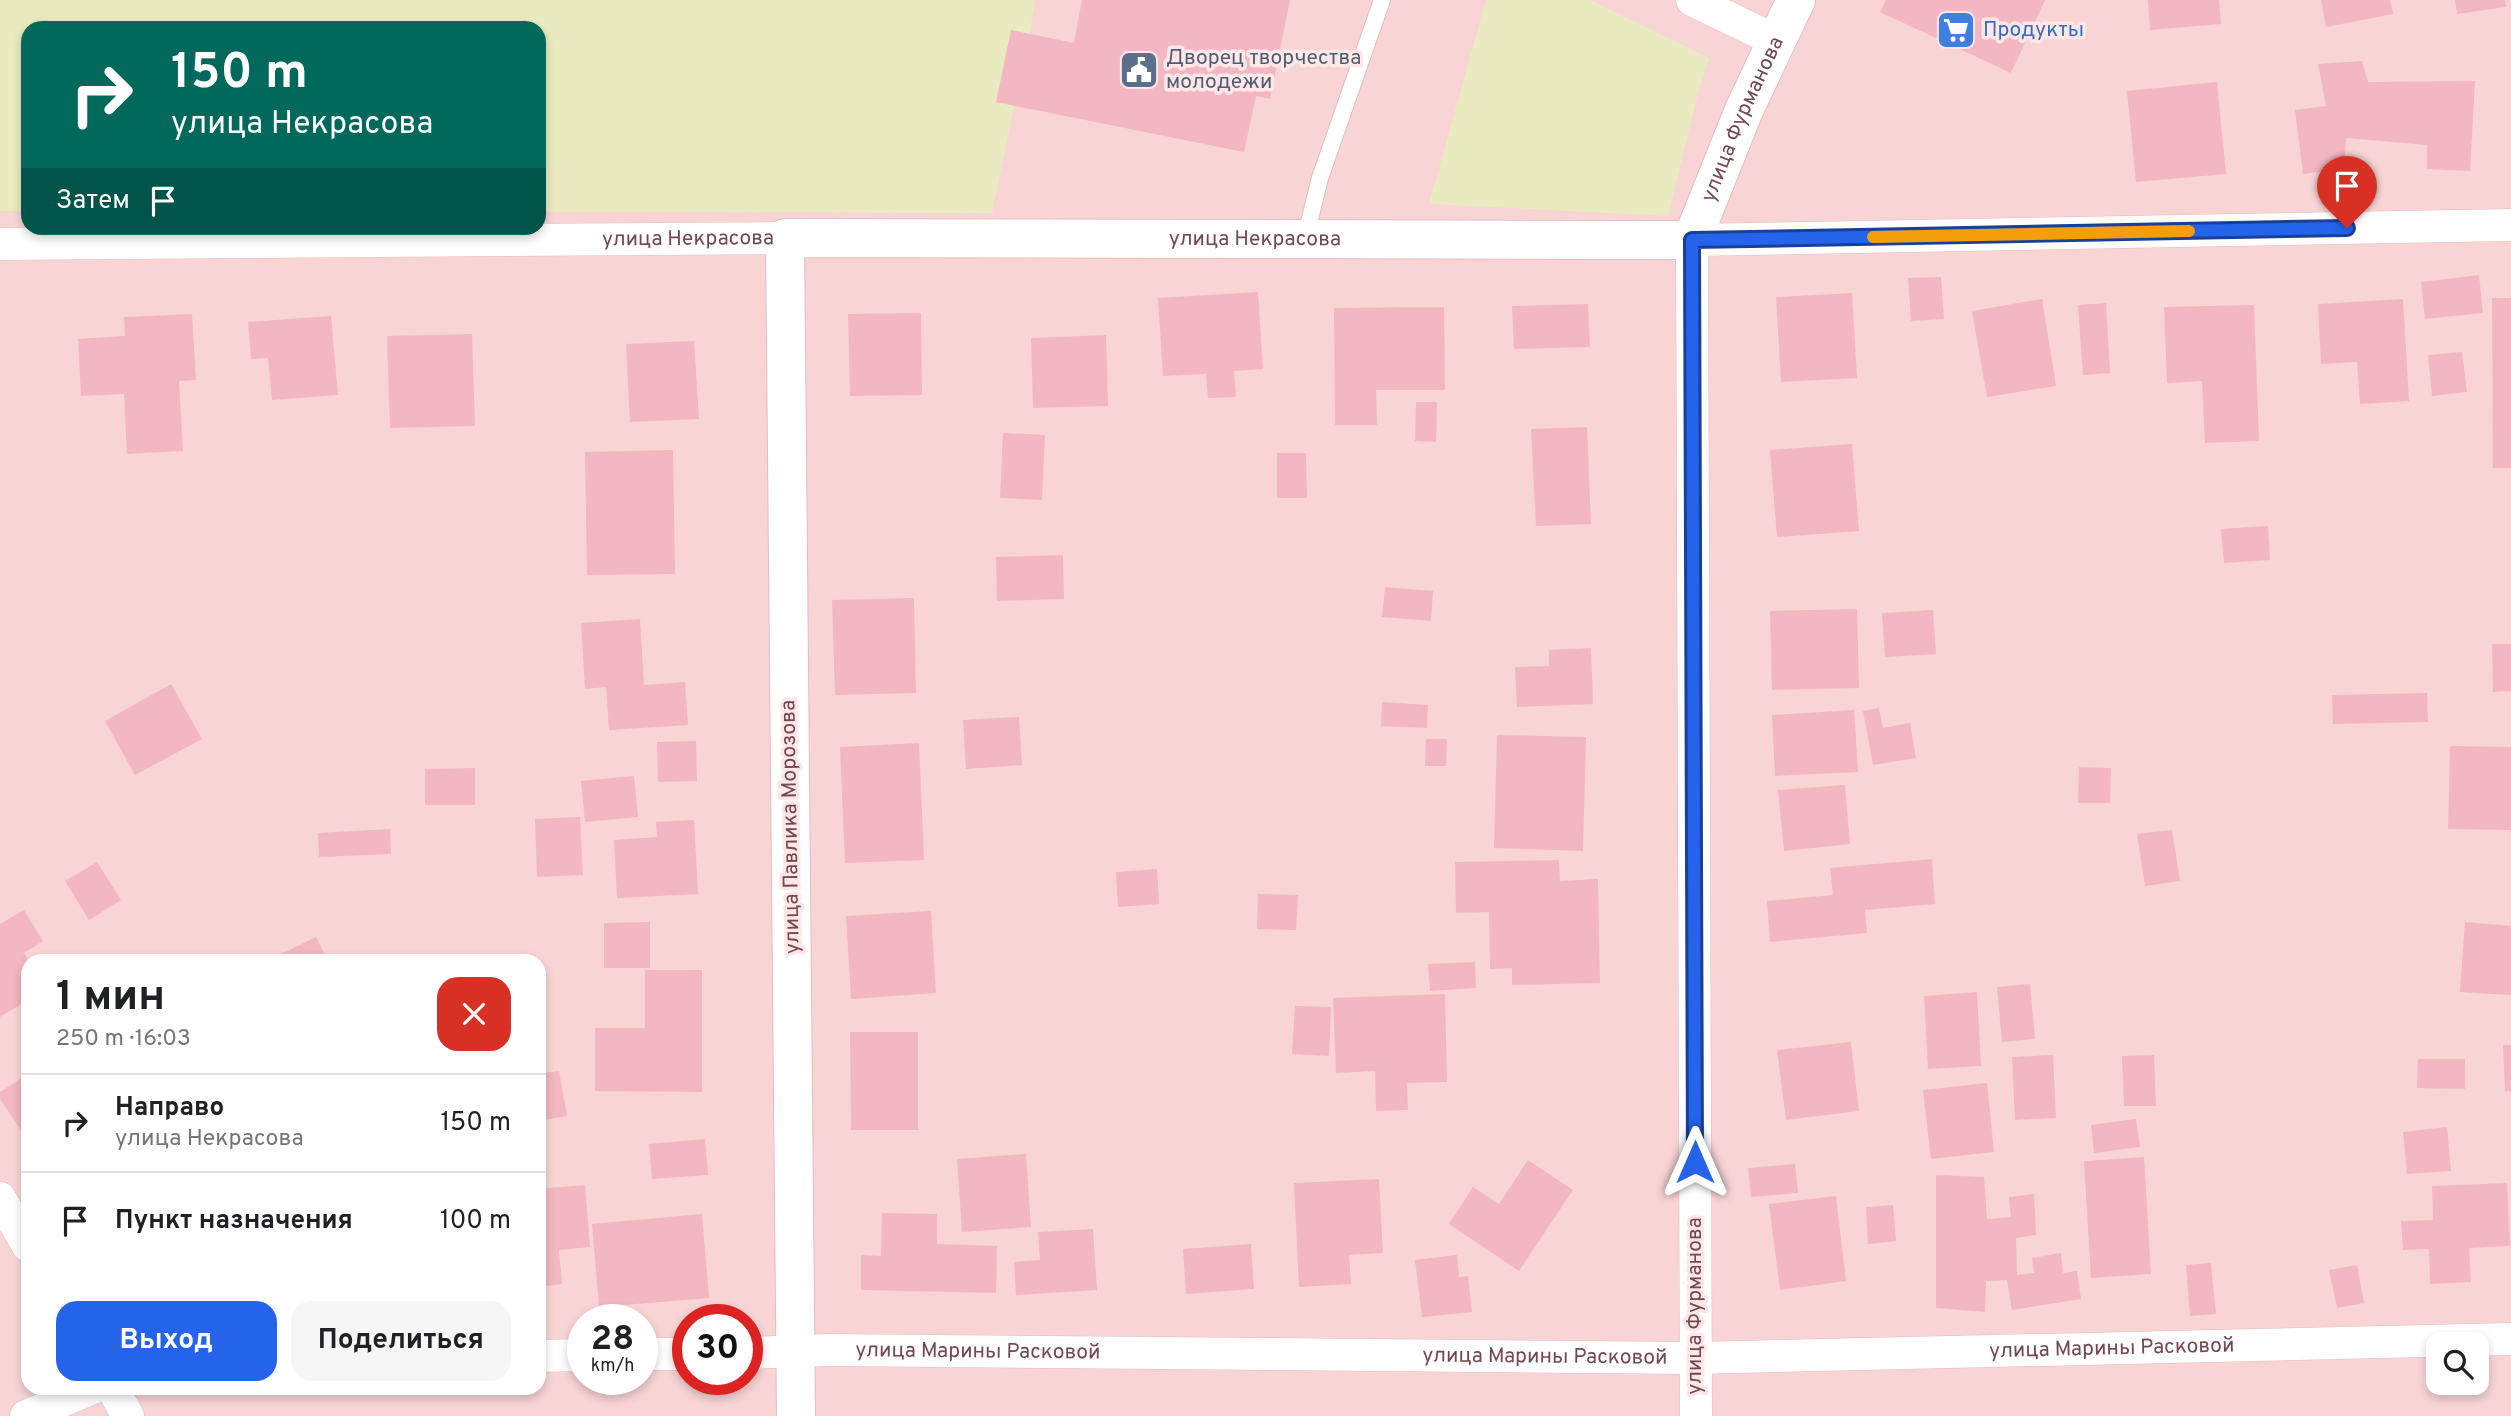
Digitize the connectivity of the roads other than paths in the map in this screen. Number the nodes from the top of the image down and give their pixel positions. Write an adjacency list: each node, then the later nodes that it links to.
1 (1382, 0): 7 (lane)
2 (1692, 0): 4 (street)
3 (1796, 0): 4 (street, улица Фурманова)
4 (1777, 41): 8 (street, улица Фурманова)
5 (2511, 225): 8 (street, улица Некрасова)
6 (785, 238): 7 (street, улица Некрасова); 9 (street, улица Некрасова); 13 (street, улица Павлика Морозова)
7 (1305, 239): 8 (street, улица Некрасова)
8 (1692, 240): 17 (street, улица Фурманова)
9 (0, 244)
10 (0, 1198): 11 (street)
11 (21, 1234)
12 (2511, 1339): 17 (street, улица Марины Расковой)
13 (797, 1351): 14 (street, улица Марины Расковой); 17 (street, улица Марины Расковой); 22 (street, улица Павлика Морозова)
14 (763, 1352)
15 (567, 1355): 16 (street)
16 (546, 1356)
17 (1695, 1358): 23 (street, улица Фурманова)
18 (76, 1395): 20 (street)
19 (116, 1395): 21 (street)
20 (26, 1416)
21 (128, 1416)
22 (796, 1416)
23 (1696, 1416)

